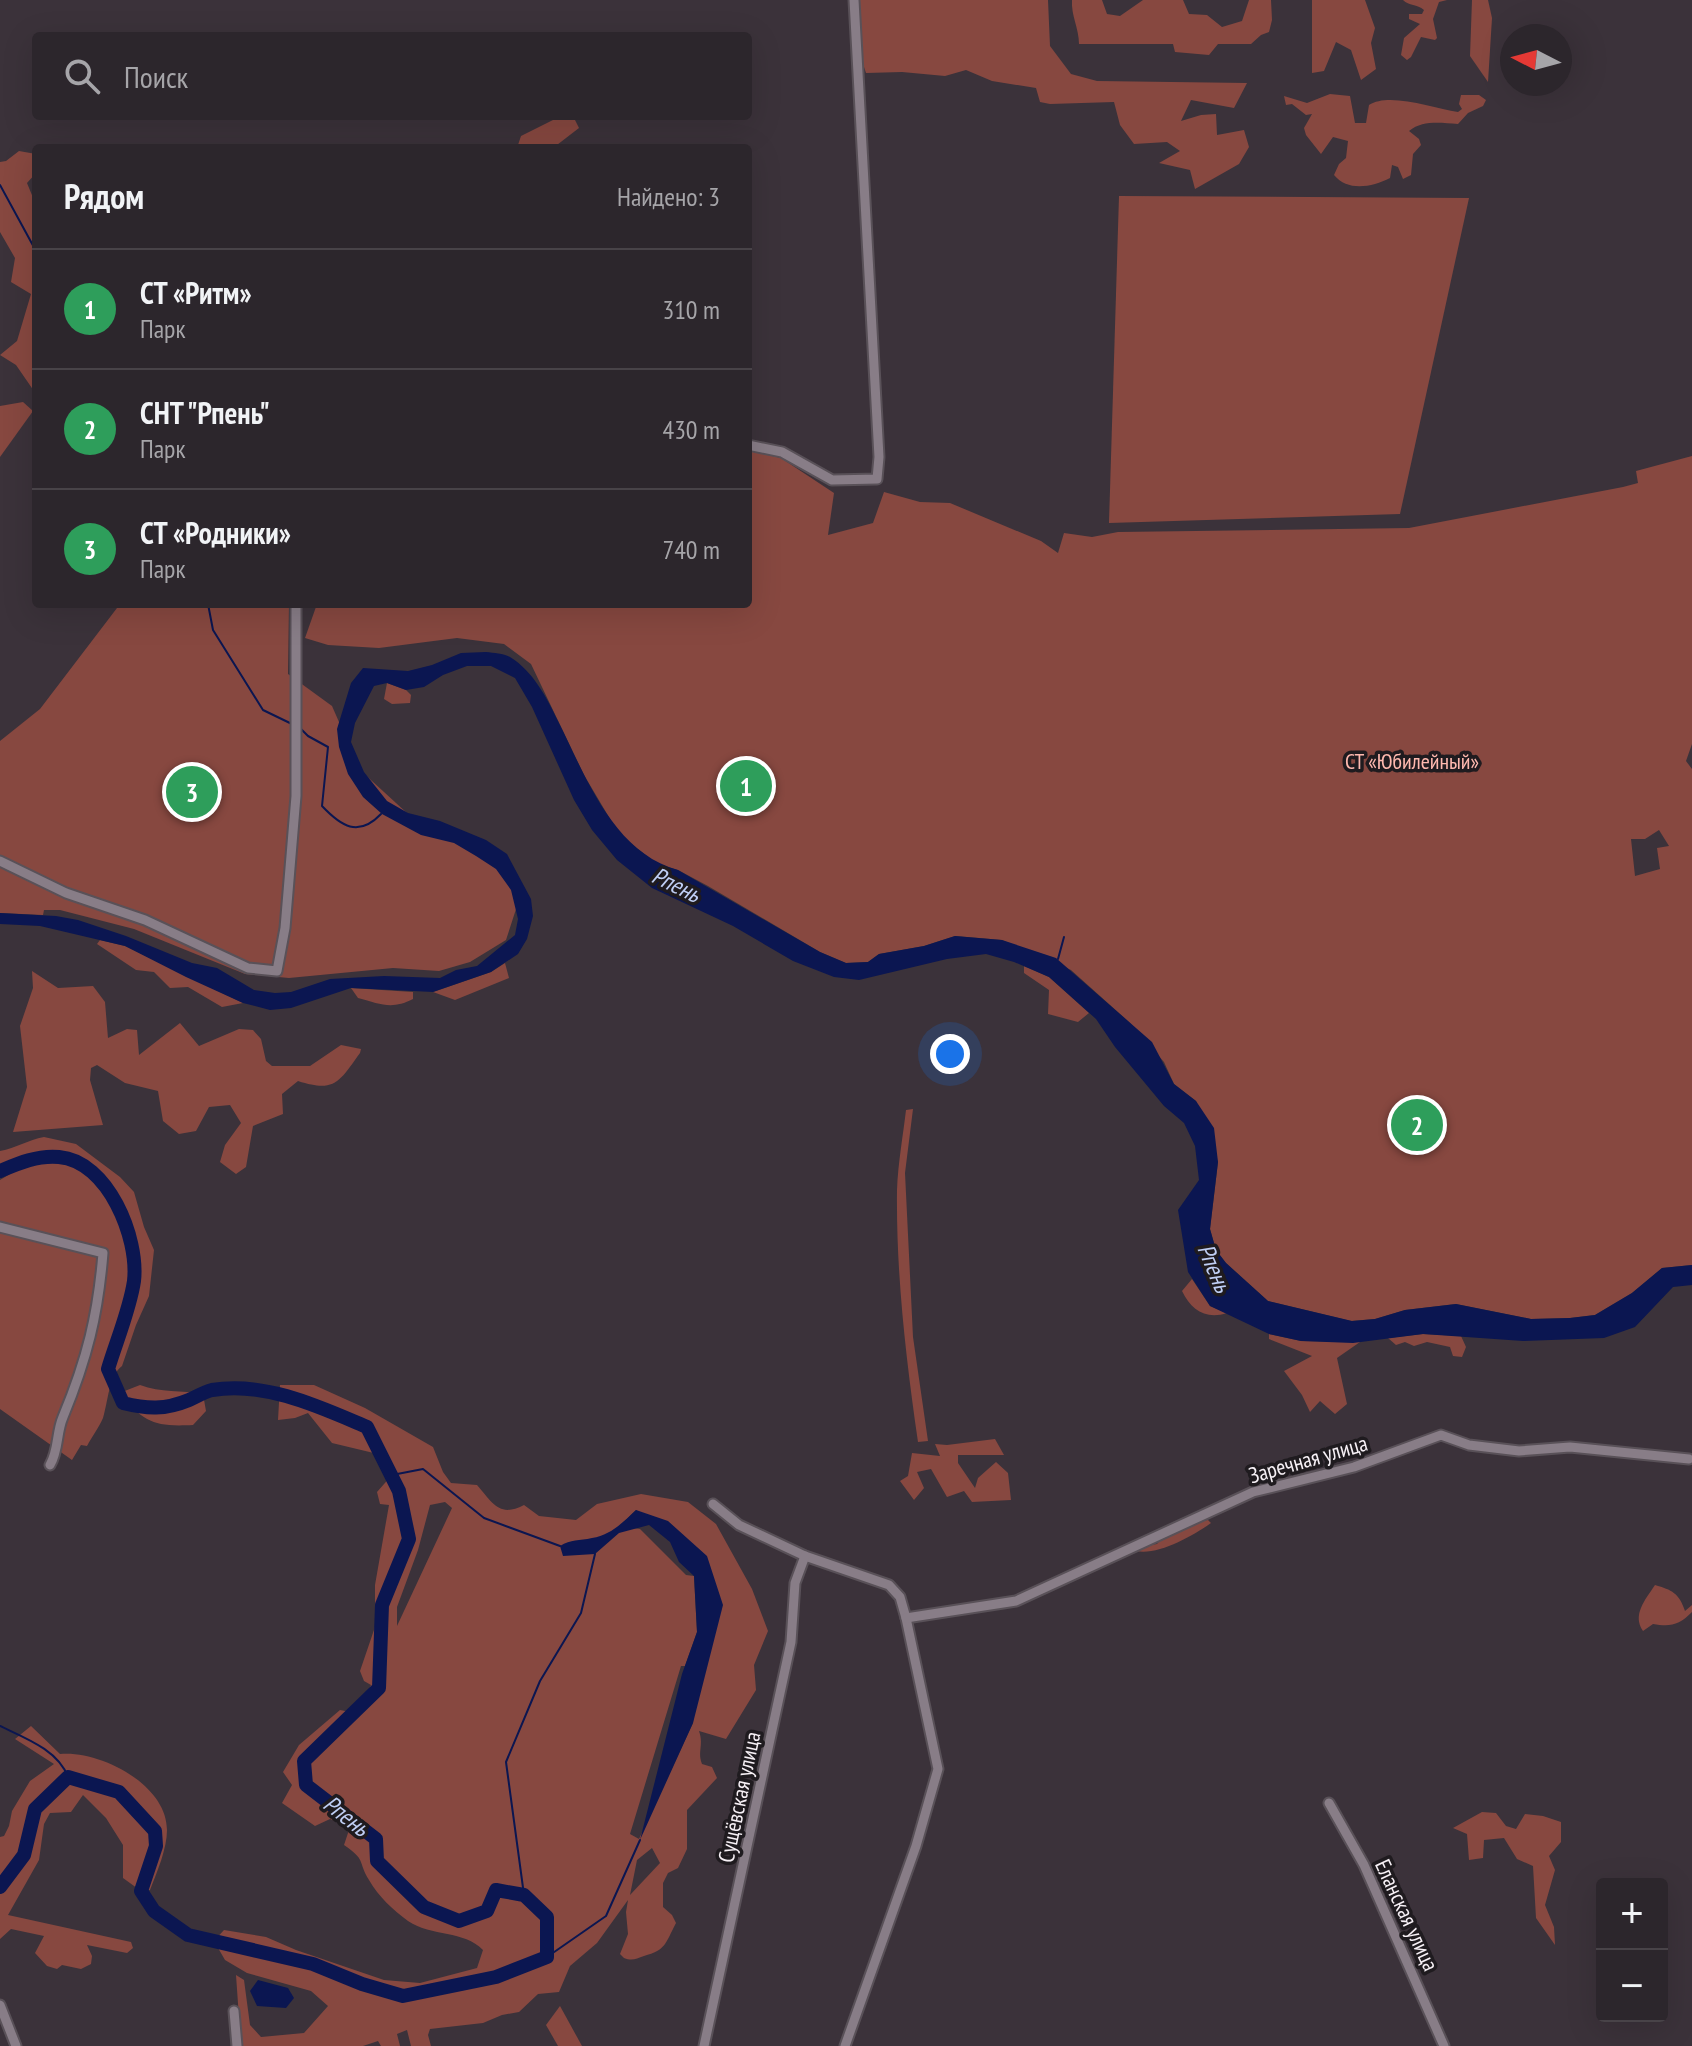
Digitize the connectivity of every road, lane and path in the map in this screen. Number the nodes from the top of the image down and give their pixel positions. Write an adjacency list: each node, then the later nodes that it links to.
1 (854, 0): 2 (street)
2 (752, 446)
3 (296, 608): 4 (street)
4 (0, 861)
5 (0, 1227): 7 (street)
6 (1689, 1459): 10 (street, Заречная улица)
7 (50, 1465)
8 (713, 1504): 9 (street)
9 (805, 1556): 10 (street); 16 (street, Сущёвская улица)
10 (906, 1618): 17 (street)
11 (1329, 1803): 18 (street, Еланская улица)
12 (0, 2005): 14 (street)
13 (234, 2011): 15 (street)
14 (16, 2046)
15 (237, 2046)
16 (704, 2046)
17 (845, 2046)
18 (1444, 2046)

